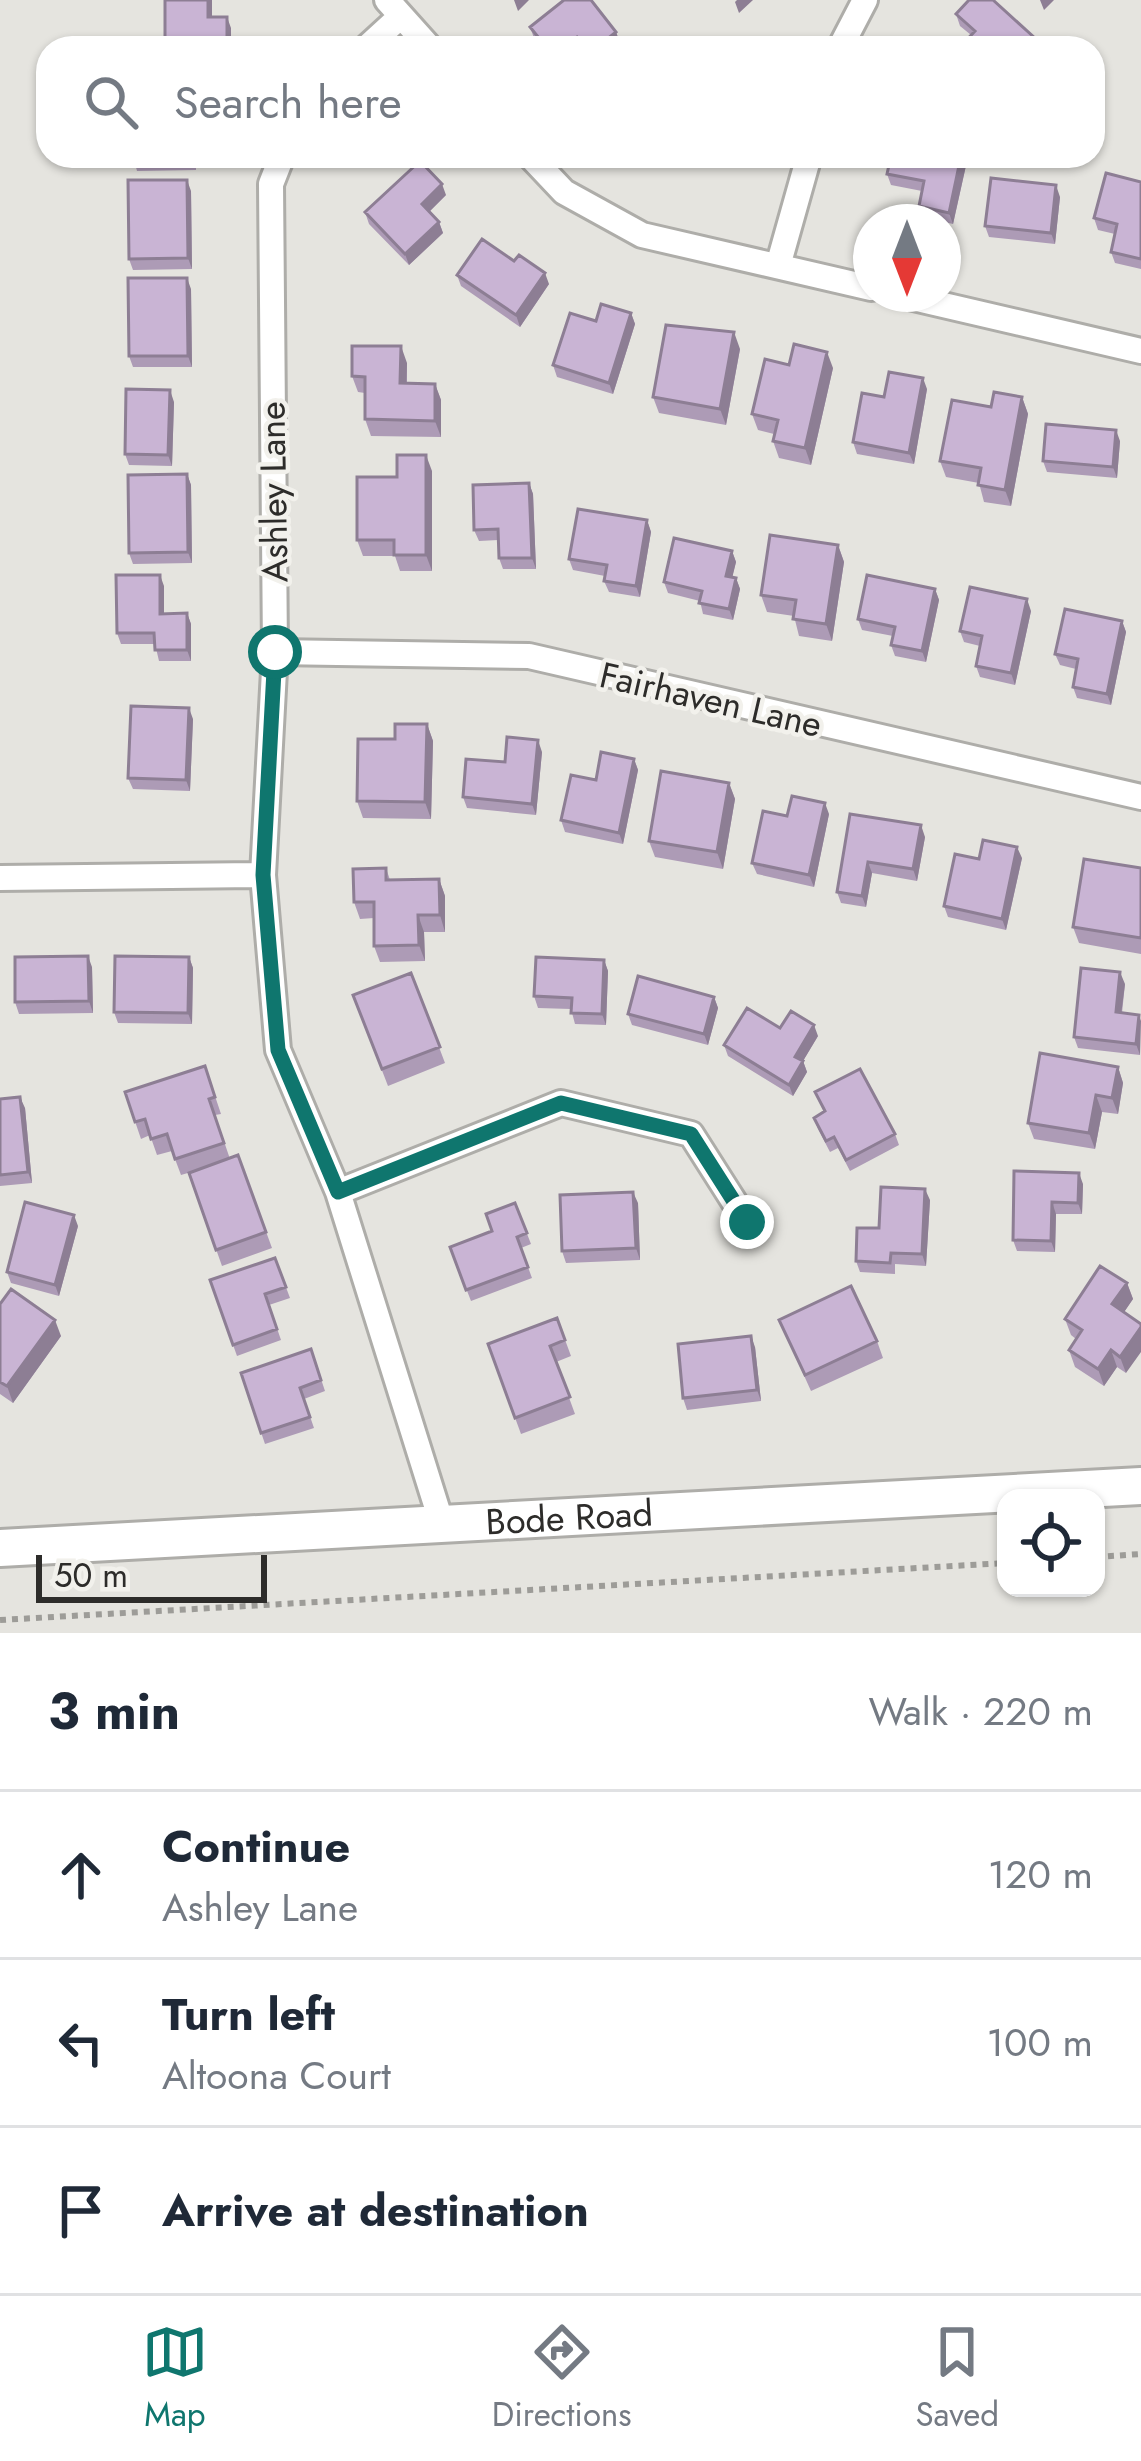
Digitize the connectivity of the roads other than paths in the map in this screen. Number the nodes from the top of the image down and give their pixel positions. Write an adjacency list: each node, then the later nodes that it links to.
1 (865, 0): 5 (street)
2 (394, 8): 3 (street); 4 (street)
3 (374, 36)
4 (419, 36)
5 (846, 36)
6 (277, 168): 13 (street, Ashley Lane)
7 (541, 168): 9 (street)
8 (806, 168): 9 (street)
9 (778, 266): 10 (street)
10 (853, 284)
11 (961, 309): 12 (street)
12 (1141, 351)
13 (275, 652): 14 (street, Fairhaven Lane); 15 (street, Ashley Lane)
14 (1141, 796)
15 (263, 875): 16 (street); 17 (street, Ashley Lane)
16 (0, 878)
17 (338, 1192): 18 (street); 20 (street, Ashley Lane)
18 (747, 1222)
19 (1141, 1486): 20 (street, Bode Road)
20 (441, 1521): 21 (street, Bode Road)
21 (0, 1548)

